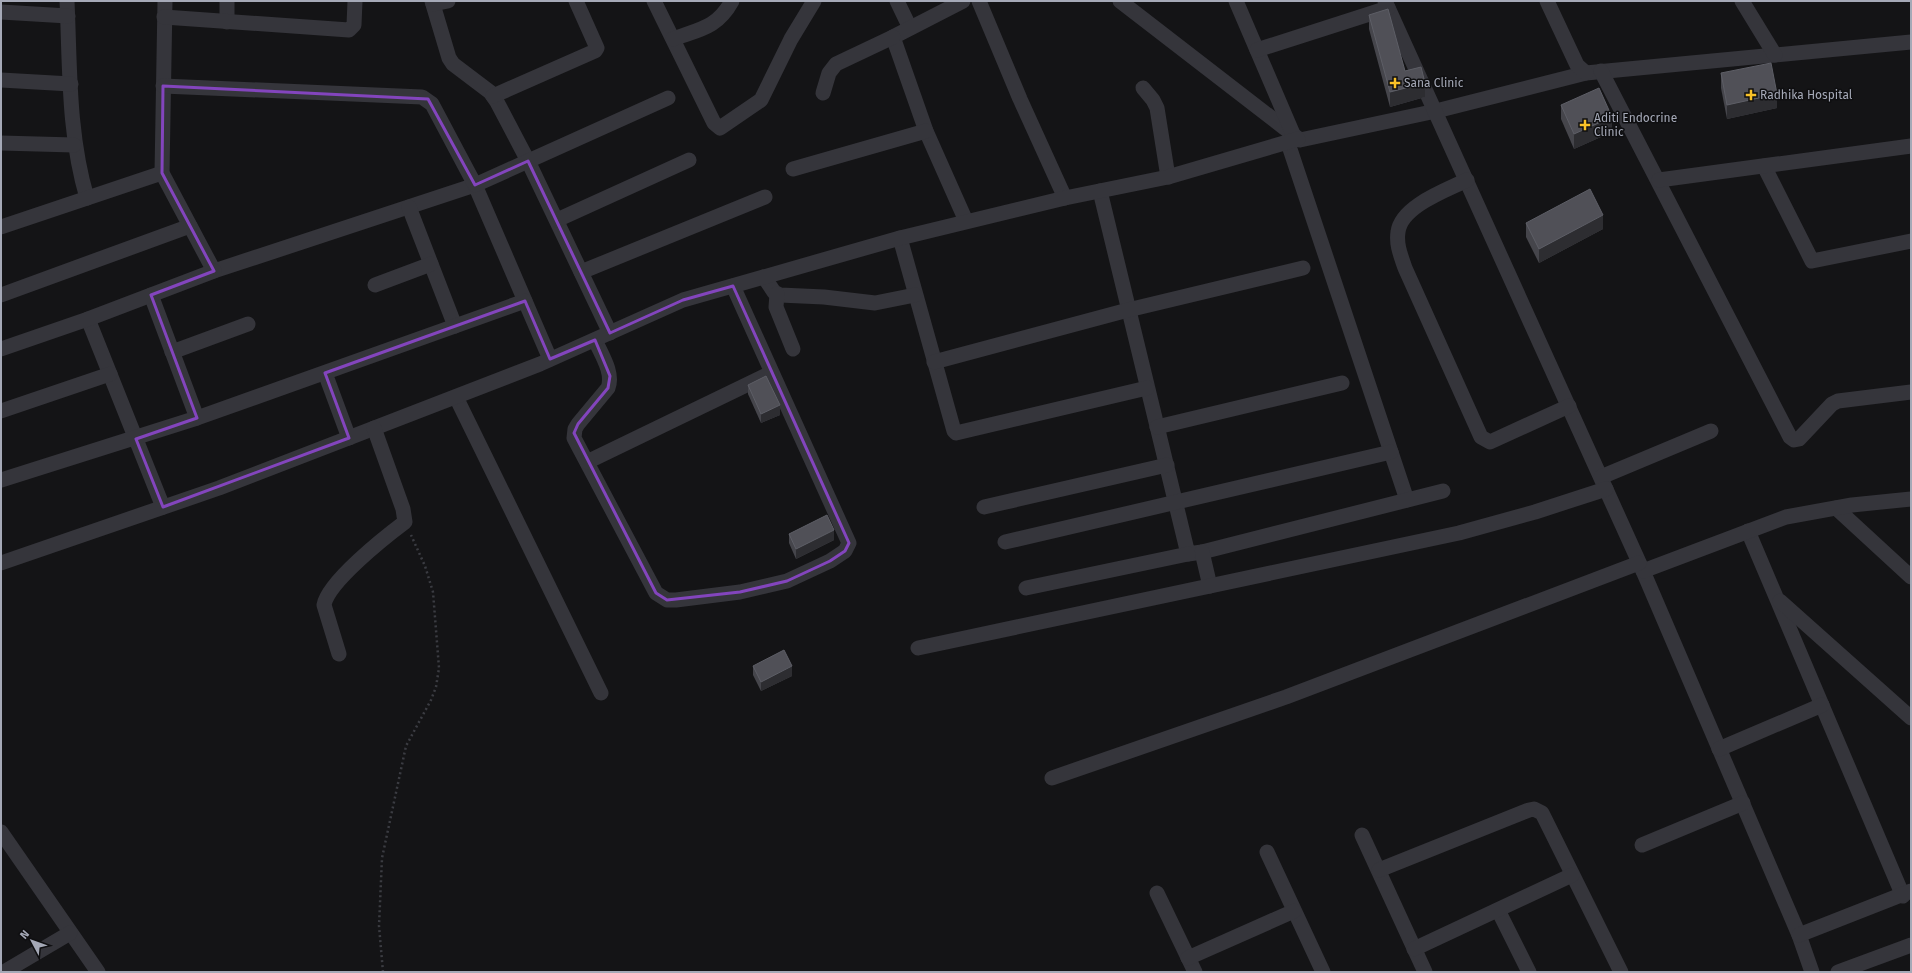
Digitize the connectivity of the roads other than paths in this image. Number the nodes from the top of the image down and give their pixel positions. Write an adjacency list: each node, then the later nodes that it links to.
1 (67, 1): 20 (street)
2 (165, 1): 21 (street)
3 (227, 1): 22 (street)
4 (355, 1): 22 (street)
5 (448, 1): 17 (street)
6 (576, 1): 36 (street)
7 (654, 1): 25 (street)
8 (732, 1): 25 (street)
9 (814, 1): 25 (street)
10 (897, 1): 23 (street)
11 (963, 1): 23 (street)
12 (978, 1): 58 (street)
13 (1120, 1): 40 (street)
14 (1236, 1): 27 (street)
15 (1547, 1): 30 (street)
16 (1742, 1): 28 (street)
17 (432, 2): 36 (street)
18 (1386, 5): 27 (street); 38 (street)
19 (1, 12): 20 (street)
20 (68, 16): 32 (street)
21 (164, 17): 22 (street); 33 (street)
22 (227, 22)
23 (910, 28): 24 (street)
24 (893, 37): 35 (street); 39 (street)
25 (673, 39)
26 (1911, 42): 28 (street)
27 (1257, 50): 40 (street)
28 (1775, 55): 29 (street)
29 (1601, 71): 30 (street); 53 (street)
30 (1586, 73): 38 (street)
31 (1, 80): 32 (street)
32 (71, 84): 43 (street)
33 (163, 86): 50 (street); 54 (street)
34 (1143, 88): 51 (street)
35 (823, 93)
36 (493, 96): 47 (street)
37 (668, 98): 47 (street)
38 (1436, 111): 40 (street); 52 (street)
39 (926, 130): 49 (street); 61 (street)
40 (1293, 139): 51 (street); 104 (street)
41 (1, 143): 42 (street)
42 (26, 144): 43 (street); 45 (street)
43 (74, 146): 57 (street)
44 (1911, 146): 48 (street)
45 (1, 152)
46 (689, 160): 60 (street)
47 (528, 161): 54 (street); 60 (street)
48 (1764, 166): 53 (street); 65 (street)
49 (793, 169)
50 (162, 173): 57 (street); 62 (street)
51 (1168, 177): 55 (street)
52 (1467, 180): 96 (street); 96 (street)
53 (1659, 180): 94 (street)
54 (475, 185): 59 (street); 77 (street)
55 (1100, 191): 58 (street); 78 (street)
56 (765, 197): 69 (street)
57 (87, 198): 63 (street)
58 (1065, 198): 61 (street)
59 (409, 207): 66 (street); 68 (street)
60 (556, 220): 69 (street)
61 (966, 221): 64 (street)
62 (190, 226): 68 (street); 74 (street)
63 (1, 227)
64 (900, 238): 70 (street); 76 (street)
65 (1911, 241)
66 (431, 264): 71 (street); 81 (street)
67 (1303, 268): 78 (street)
68 (214, 271): 75 (street)
69 (581, 272): 82 (street)
70 (764, 277): 72 (street); 73 (street)
71 (375, 285)
72 (733, 286): 82 (street); 89 (street)
73 (777, 294): 76 (street); 85 (street)
74 (1, 295)
75 (151, 295): 79 (street); 86 (street)
76 (916, 295): 88 (street)
77 (525, 301): 81 (street); 87 (street)
78 (1128, 310): 88 (street); 93 (street)
79 (88, 319): 84 (street); 91 (street)
80 (248, 324): 86 (street)
81 (455, 326): 90 (street)
82 (610, 333): 83 (street)
83 (595, 340): 87 (street); 105 (street)
84 (1, 349)
85 (793, 349)
86 (172, 352): 98 (street)
87 (550, 359): 95 (street)
88 (934, 362): 93 (street)
89 (771, 372): 105 (street); 105 (street)
90 (325, 373): 98 (street); 102 (street)
91 (110, 374): 97 (street); 103 (street)
92 (1342, 383): 99 (street)
93 (1147, 388): 99 (street)
94 (1911, 392)
95 (456, 397): 100 (street); 127 (street)
96 (1569, 406): 108 (street)
97 (1, 411)
98 (197, 418): 103 (street)
99 (1157, 427): 106 (street)
100 (374, 428): 102 (street); 126 (street)
101 (1711, 431): 108 (street)
102 (349, 438): 113 (street)
103 (136, 439): 107 (street); 113 (street)
104 (1391, 452): 111 (street); 112 (street)
105 (587, 462)
106 (1167, 465): 112 (street); 114 (street)
107 (1, 480)
108 (1603, 483): 120 (street); 122 (street)
109 (1443, 491): 111 (street)
110 (1911, 499): 115 (street)
111 (1407, 500): 118 (street)
112 (1176, 503): 117 (street); 118 (street)
113 (163, 507): 119 (street)
114 (984, 507)
115 (1836, 508): 116 (street); 121 (street)
116 (1748, 531): 120 (street); 124 (street)
117 (1005, 542)
118 (1195, 553): 122 (street); 123 (street)
119 (1, 563)
120 (1641, 567): 130 (street); 131 (street)
121 (1911, 577)
122 (1210, 586): 125 (street)
123 (1026, 588)
124 (1776, 598): 128 (street); 129 (street)
125 (918, 648)
126 (339, 654)
127 (601, 693)
128 (1822, 705): 130 (street); 140 (street)
129 (1911, 718)
130 (1720, 749): 132 (street)
131 (1052, 778)
132 (1743, 803): 135 (street); 144 (street)
133 (1, 832): 143 (street)
134 (1362, 835): 137 (street)
135 (1642, 846)
136 (1267, 852): 142 (street)
137 (1380, 870): 138 (street); 146 (street)
138 (1572, 875): 141 (street); 155 (street)
139 (1158, 893): 147 (street)
140 (1907, 894): 144 (street)
141 (1498, 910): 146 (street); 154 (street)
142 (1294, 911): 147 (street); 152 (street)
143 (70, 933): 149 (street); 150 (street)
144 (1799, 935): 156 (street)
145 (1911, 945): 148 (street)
146 (1414, 950): 153 (street)
147 (1188, 958): 151 (street)
148 (1868, 967): 157 (street)
149 (4, 972)
150 (98, 972)
151 (1195, 972)
152 (1323, 972)
153 (1425, 972)
154 (1529, 972)
155 (1621, 972)
156 (1812, 972)
157 (1838, 972)

